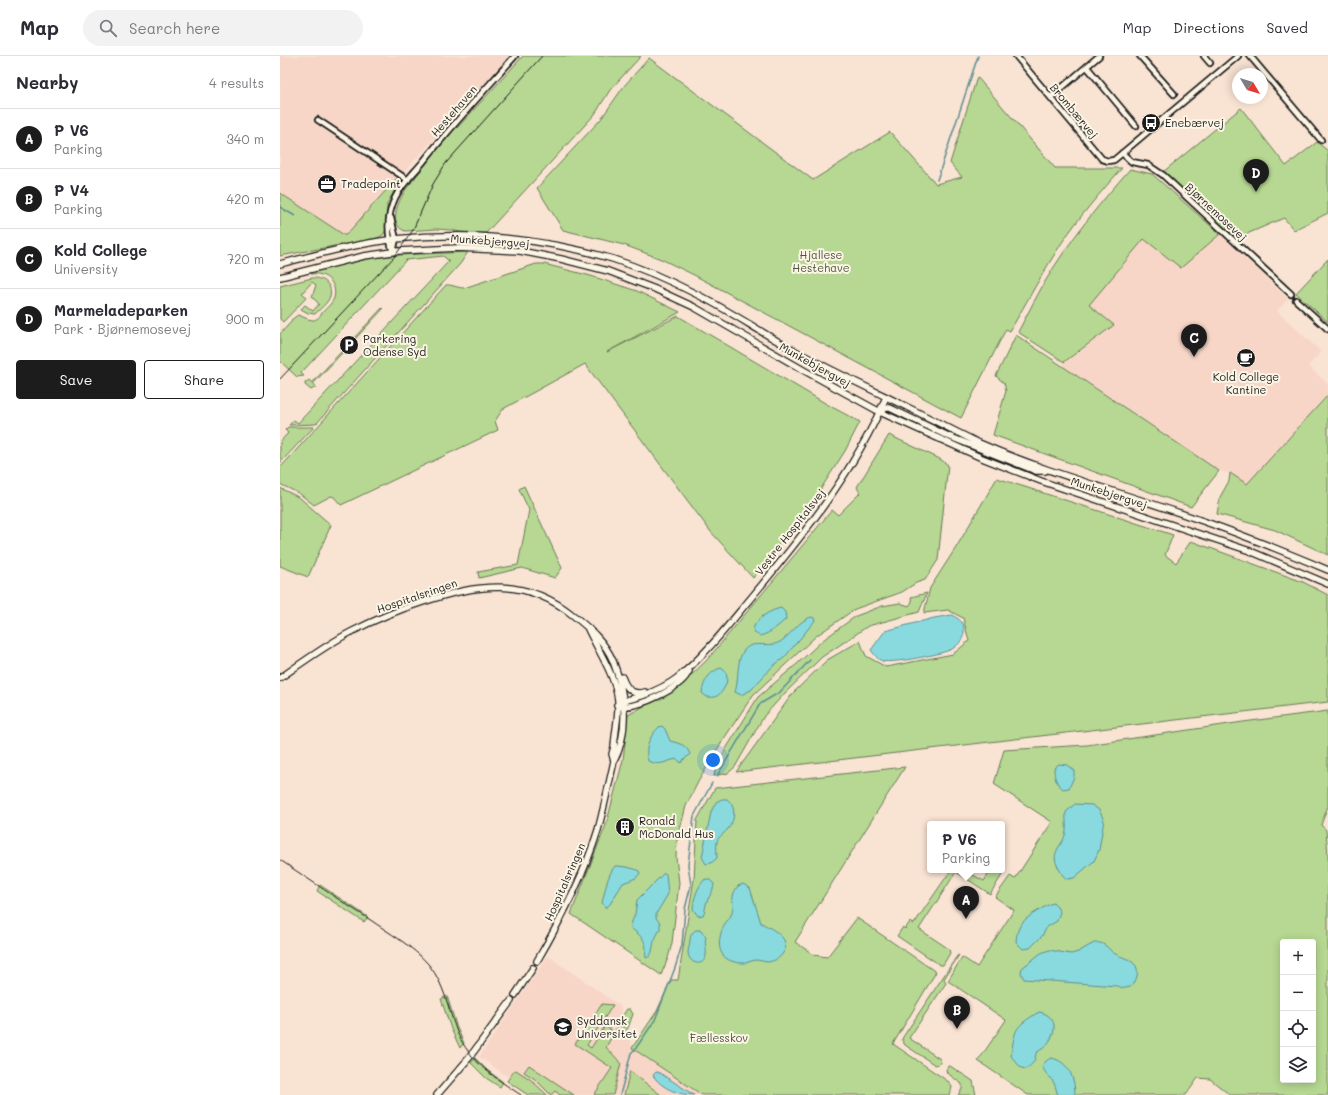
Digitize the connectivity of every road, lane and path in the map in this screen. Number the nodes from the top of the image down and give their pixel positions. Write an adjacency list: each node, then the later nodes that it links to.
1 (516, 56): 16 (street, Hestehaven)
2 (1016, 56): 11 (street, Brombærvej)
3 (1100, 56): 9 (street)
4 (1140, 56): 10 (street)
5 (1204, 56): 8 (street)
6 (1238, 56): 15 (street)
7 (1250, 56): 14 (street)
8 (1210, 63)
9 (1087, 67): 11 (street); 13 (street)
10 (1174, 94)
11 (1051, 97): 15 (street, Brombærvej)
12 (318, 120): 16 (street)
13 (1136, 126)
14 (1321, 140)
15 (1122, 153): 23 (street, Bjørnemosevej)
16 (408, 180): 17 (street, Hestehaven)
17 (390, 216): 18 (street); 19 (street, Hestehaven)
18 (396, 239): 19 (street, Munkebjergvej); 20 (street); 26 (street, Munkebjergvej)
19 (389, 240): 20 (street, Hestehaven); 21 (street, Munkebjergvej)
20 (393, 252): 22 (street, Munkebjergvej); 27 (street, Munkebjergvej)
21 (280, 264)
22 (280, 277)
23 (1291, 294)
24 (1296, 300): 25 (street)
25 (1328, 329)
26 (886, 397): 27 (street, Vestre Hospitalsvej); 28 (street, Munkebjergvej)
27 (880, 412): 28 (street); 30 (street, Munkebjergvej); 33 (street, Vestre Hospitalsvej)
28 (1051, 471): 29 (street, Munkebjergvej)
29 (1328, 570)
30 (1328, 584)
31 (588, 629): 32 (street, Hospitalsringen); 34 (street, Hospitalsringen); 35 (street, Hospitalsringen)
32 (614, 664): 33 (street); 35 (street, Hospitalsringen)
33 (690, 667): 35 (street, Vestre Hospitalsvej)
34 (280, 678)
35 (622, 704): 36 (street, Hospitalsringen)
36 (537, 961)
37 (533, 968): 38 (street)
38 (515, 995)
39 (511, 1001): 40 (street)
40 (437, 1095)

